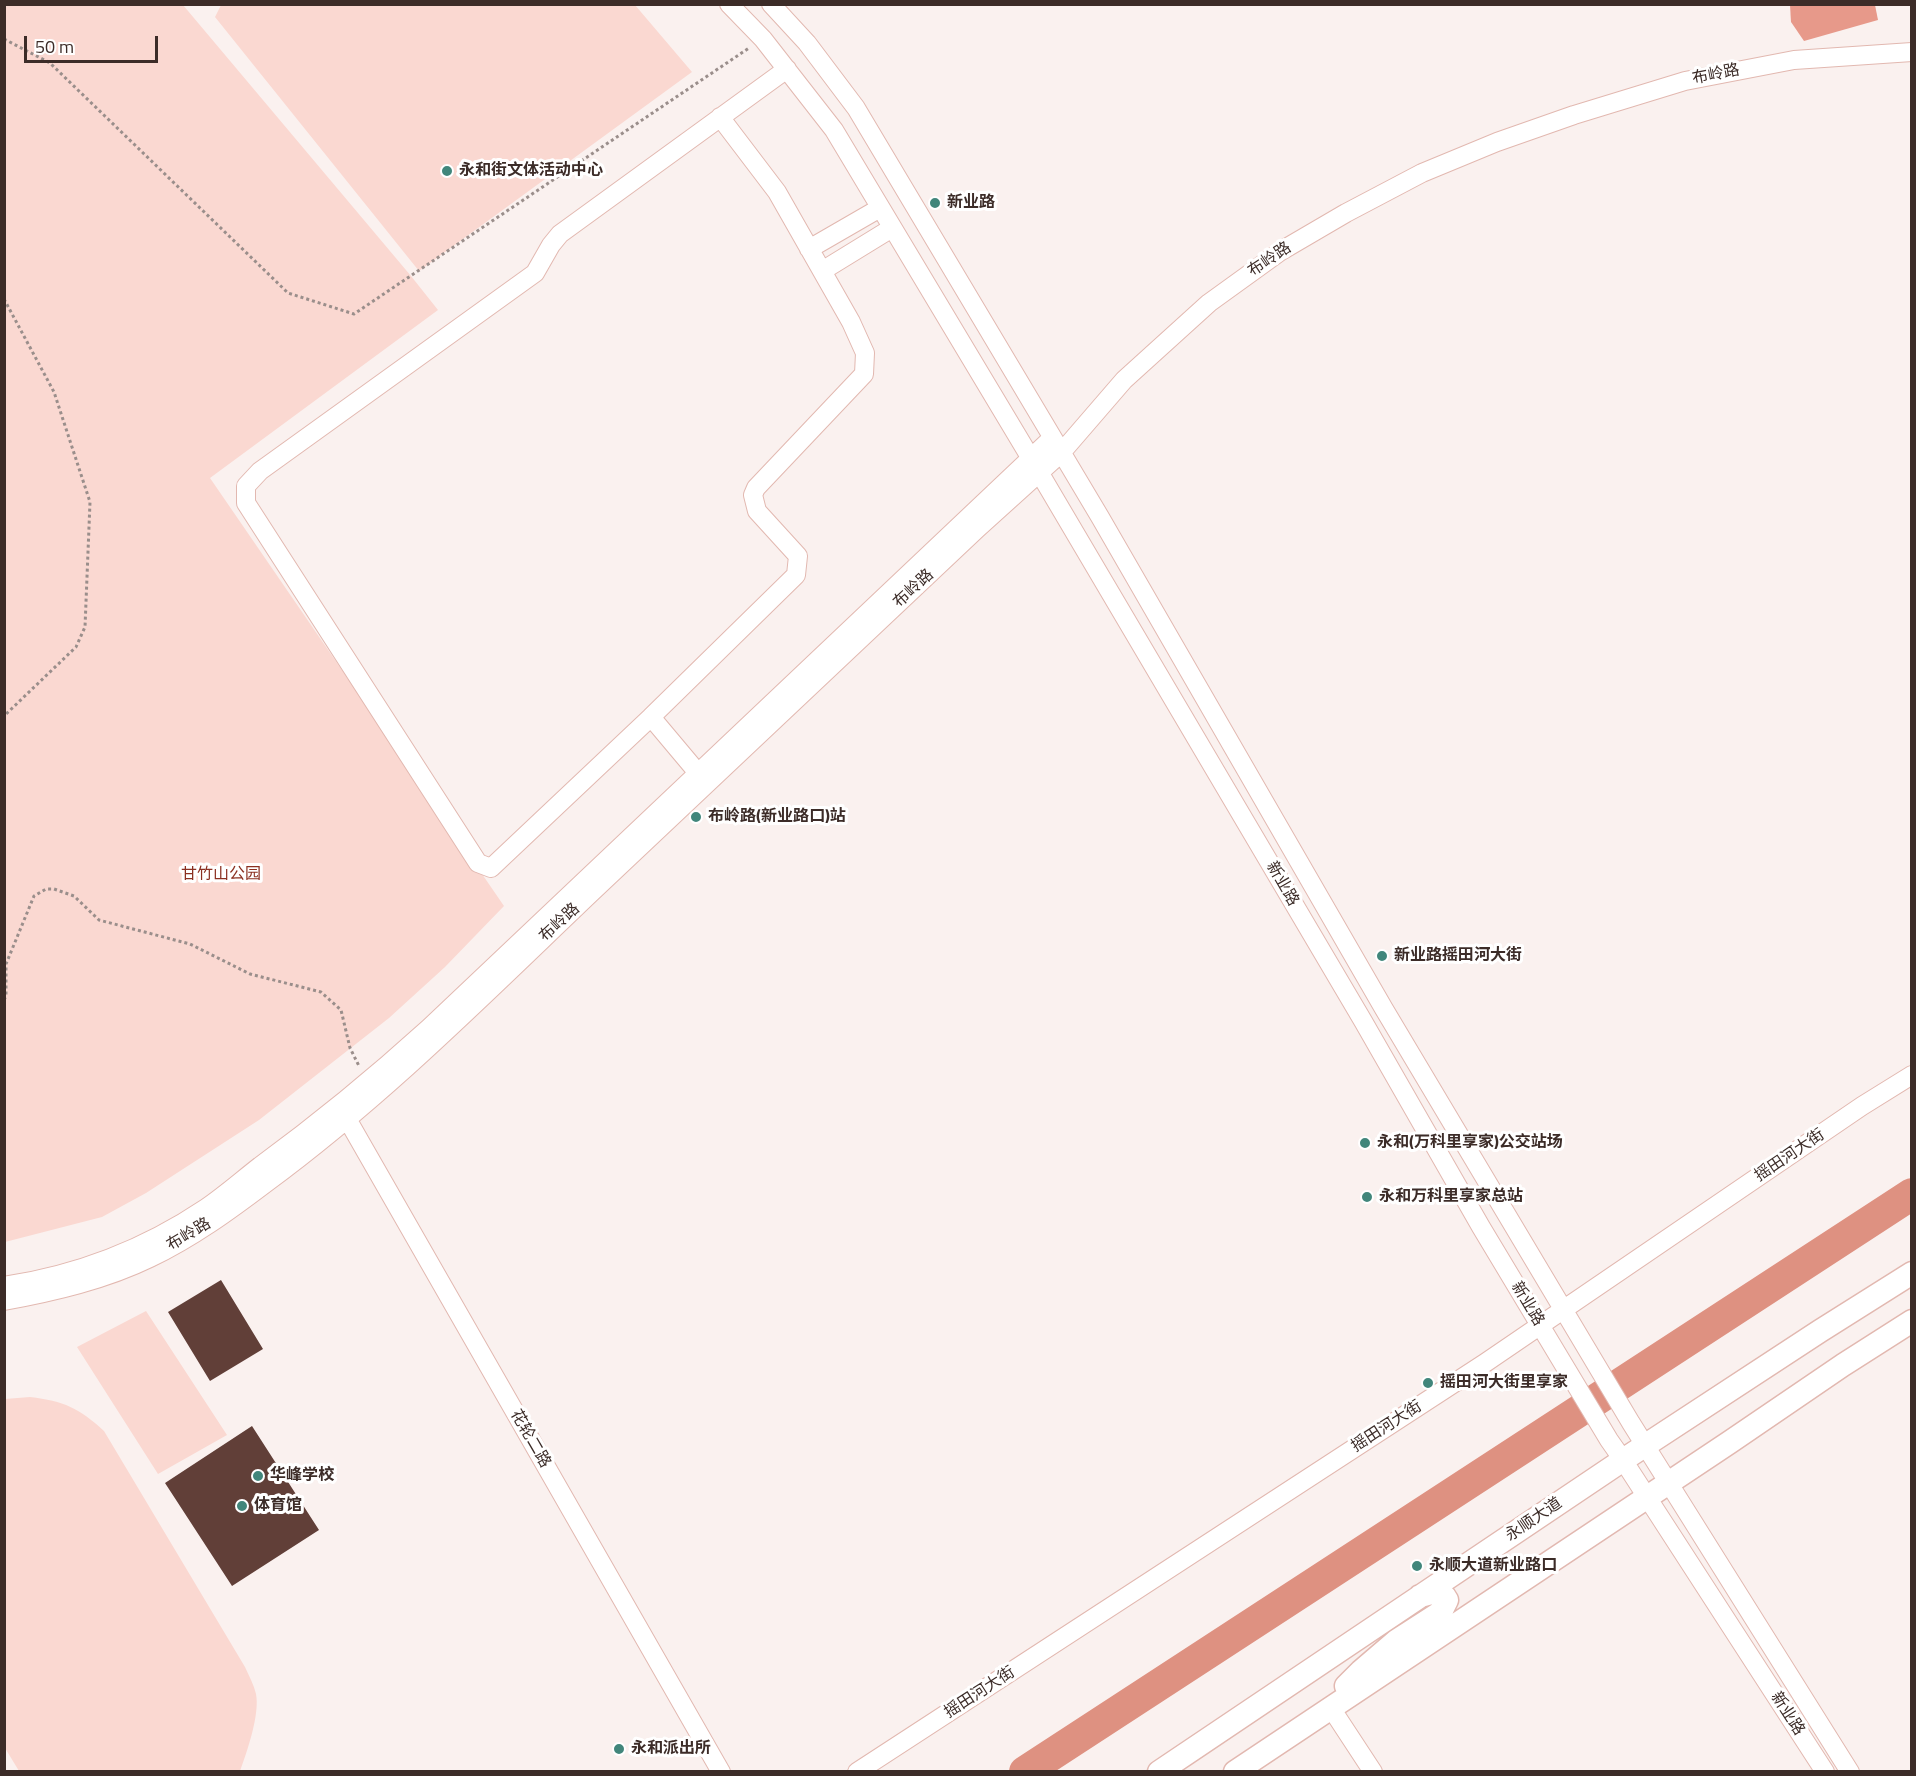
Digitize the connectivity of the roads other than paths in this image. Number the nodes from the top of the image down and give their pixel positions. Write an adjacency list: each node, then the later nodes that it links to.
1 (729, 4): 4 (street, 新业路)
2 (771, 4): 10 (street, 新业路)
3 (1911, 52): 10 (street, 布岭路)
4 (787, 69): 5 (street); 6 (street, 新业路)
5 (720, 117): 8 (street); 12 (street)
6 (880, 208): 7 (street, 新业路); 8 (street)
7 (892, 228): 9 (street); 11 (street, 新业路)
8 (810, 249): 9 (street)
9 (822, 271): 12 (street)
10 (1056, 446): 11 (street, 布岭路); 19 (street, 新业路)
11 (1035, 465): 13 (street, 布岭路); 15 (street, 布岭路); 21 (street, 新业路)
12 (651, 717): 13 (street)
13 (698, 773): 15 (street, 布岭路)
14 (1911, 1075): 19 (street, 摇田河大街)
15 (343, 1112): 17 (street, 布岭路); 18 (street, 布岭路); 29 (street, 花轮二路)
16 (1911, 1273): 22 (main road, 永顺大道)
17 (4, 1286)
18 (4, 1301)
19 (1566, 1314): 21 (street, 摇田河大街); 22 (street, 新业路)
20 (1911, 1321): 24 (main road)
21 (1543, 1331): 23 (street, 新业路); 30 (street, 摇田河大街)
22 (1645, 1446): 23 (main road, 永顺大道); 24 (street, 新业路)
23 (1623, 1460): 25 (street, 新业路); 26 (main road, 永顺大道)
24 (1669, 1482): 25 (main road); 35 (street, 新业路)
25 (1648, 1497): 27 (main road); 34 (street, 新业路)
26 (1419, 1597): 28 (main road); 31 (main road, 永顺大道)
27 (1331, 1708): 28 (main road); 33 (street)
28 (1312, 1721): 32 (main road)
29 (721, 1772)
30 (857, 1772)
31 (1159, 1772)
32 (1235, 1772)
33 (1373, 1772)
34 (1825, 1772)
35 (1850, 1772)

